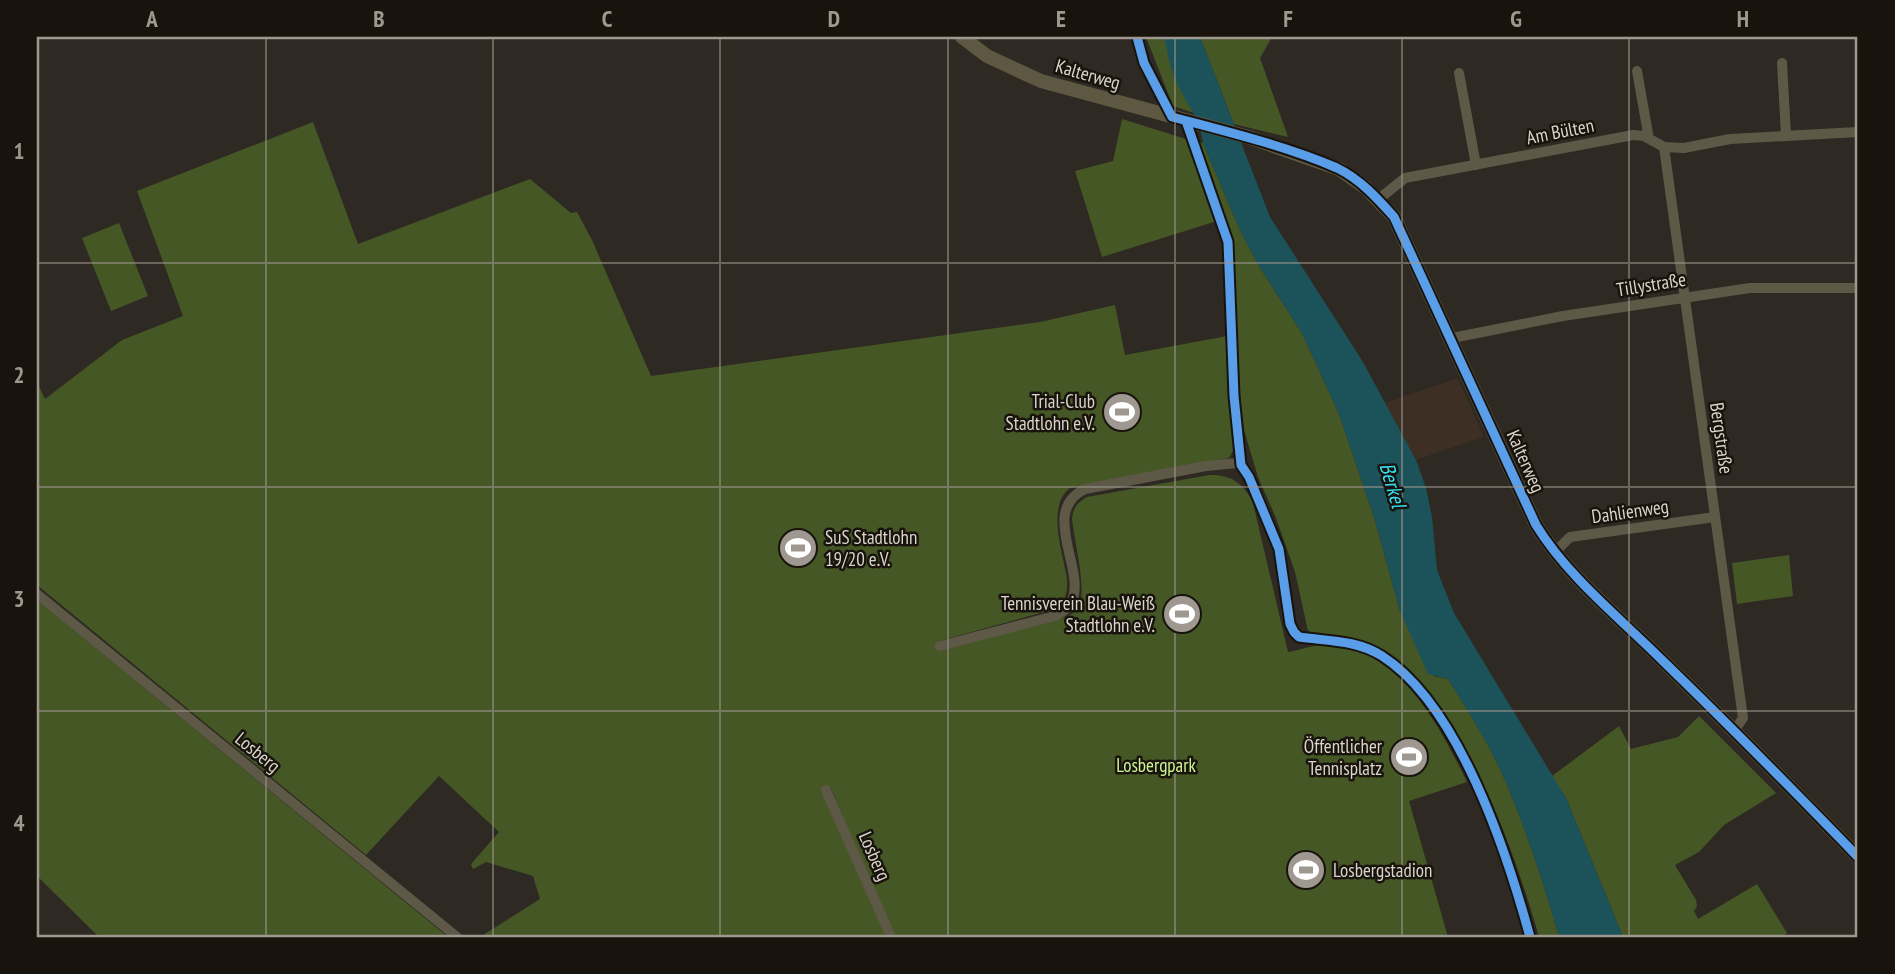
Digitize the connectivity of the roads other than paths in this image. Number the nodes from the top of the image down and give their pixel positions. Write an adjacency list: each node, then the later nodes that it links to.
1 (962, 37): 6 (street, Kalterweg)
2 (1137, 37): 6 (street)
3 (1782, 63): 8 (street)
4 (1637, 71): 9 (street)
5 (1459, 73): 11 (street)
6 (1172, 117): 12 (street, Kalterweg)
7 (1858, 132): 8 (street)
8 (1786, 135): 10 (street)
9 (1649, 139): 10 (street, Am Bülten); 11 (street, Am Bülten)
10 (1664, 147): 14 (street, Bergstraße)
11 (1476, 165): 12 (street, Am Bülten)
12 (1379, 199): 15 (street, Kalterweg)
13 (1858, 288): 14 (street, Tillystraße)
14 (1684, 296): 15 (street, Tillystraße); 16 (street, Bergstraße)
15 (1452, 338): 17 (street, Kalterweg)
16 (1715, 517): 17 (street, Dahlienweg); 20 (street, Bergstraße)
17 (1555, 552): 20 (street, Kalterweg)
18 (37, 594): 23 (street, Losberg)
19 (940, 646): 25 (street)
20 (1734, 731): 22 (street, Kalterweg)
21 (826, 790): 24 (street, Losberg)
22 (1858, 857)
23 (457, 937)
24 (891, 937)
25 (1530, 937)

